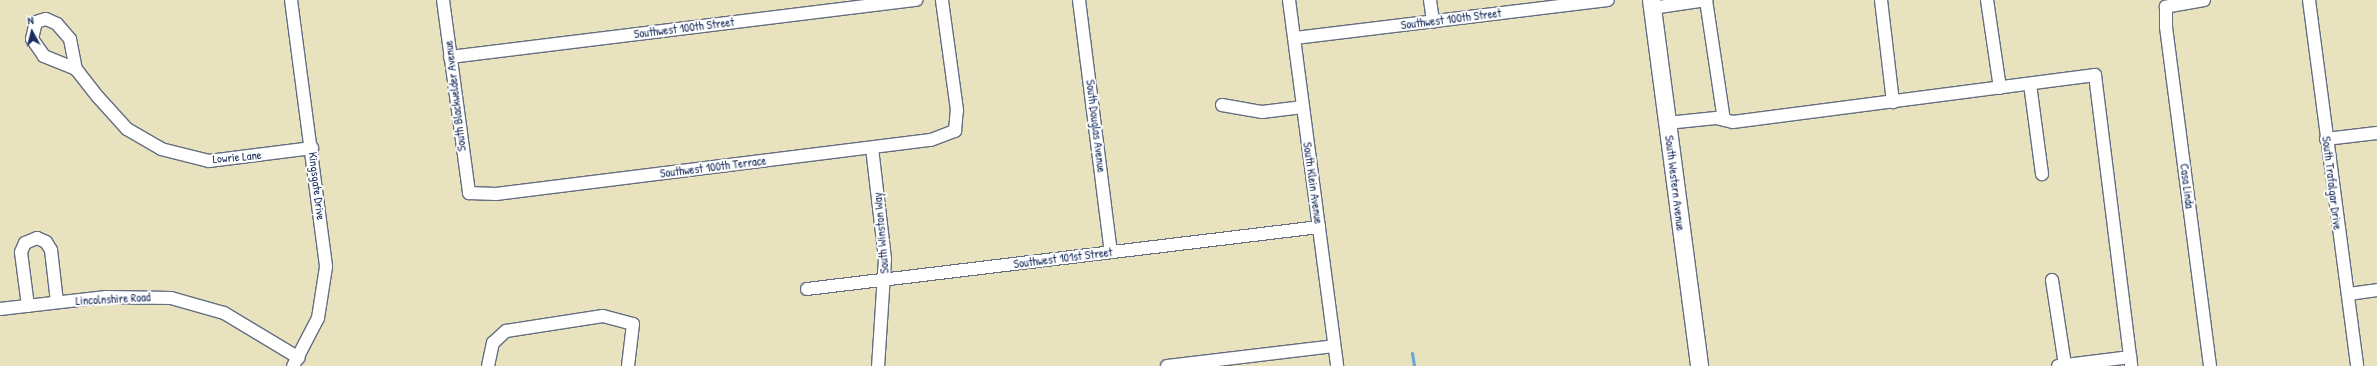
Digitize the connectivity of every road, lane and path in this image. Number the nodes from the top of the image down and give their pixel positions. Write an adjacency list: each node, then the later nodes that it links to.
1 (291, 0): 28 (street, Kingsgate Drive)
2 (443, 0): 17 (street, South Blackwelder Avenue)
3 (917, 0): 17 (street, Southwest 100th Street)
4 (942, 0): 29 (street, Southwest 100th Terrace)
5 (1079, 0): 33 (street, South Douglas Avenue)
6 (1289, 0): 16 (street, South Klein Avenue)
7 (1430, 0): 15 (street)
8 (1608, 0): 15 (street, Southwest 100th Street)
9 (1706, 0): 14 (street); 24 (street)
10 (1881, 0): 21 (street)
11 (1987, 0): 20 (street)
12 (2204, 0): 52 (street, Casa Linda)
13 (2309, 0): 27 (street, South Trafalgar Drive)
14 (1652, 4): 25 (main road, South Western Avenue)
15 (1433, 22): 16 (street, Southwest 100th Street)
16 (1295, 38): 23 (street, South Klein Avenue)
17 (450, 57): 31 (street, South Blackwelder Avenue)
18 (76, 69): 28 (street, Lowrie Lane)
19 (2030, 84): 20 (street); 30 (street); 43 (street)
20 (2000, 88): 21 (street)
21 (1893, 102): 24 (street)
22 (1222, 105): 23 (street)
23 (1303, 107): 32 (street, South Klein Avenue)
24 (1724, 120): 25 (street)
25 (1667, 123): 50 (main road, South Western Avenue)
26 (2377, 133): 27 (street)
27 (2326, 140): 38 (street, South Trafalgar Drive)
28 (312, 148): 44 (street, Kingsgate Drive)
29 (872, 148): 31 (street, Southwest 100th Terrace); 34 (street, South Winston Way)
30 (2042, 174)
31 (470, 192)
32 (1319, 227): 33 (street, Southwest 101st Street); 42 (street, South Klein Avenue)
33 (1111, 252): 34 (street, Southwest 101st Street)
34 (886, 279): 36 (street, Southwest 101st Street); 47 (street, South Winston Way)
35 (2052, 280): 51 (street)
36 (807, 289)
37 (2377, 290): 38 (street)
38 (2349, 294): 53 (street, South Trafalgar Drive)
39 (57, 302): 40 (street, Lincolnshire Road); 40 (street); 44 (street, Lincolnshire Road)
40 (28, 306): 41 (street, Lincolnshire Road)
41 (0, 309)
42 (1334, 346): 48 (street); 49 (street, South Klein Avenue)
43 (2130, 361): 51 (street)
44 (296, 362)
45 (488, 366): 46 (street)
46 (628, 366)
47 (878, 366)
48 (1167, 366)
49 (1337, 366)
50 (1699, 366)
51 (2062, 366)
52 (2210, 366)
53 (2357, 366)

